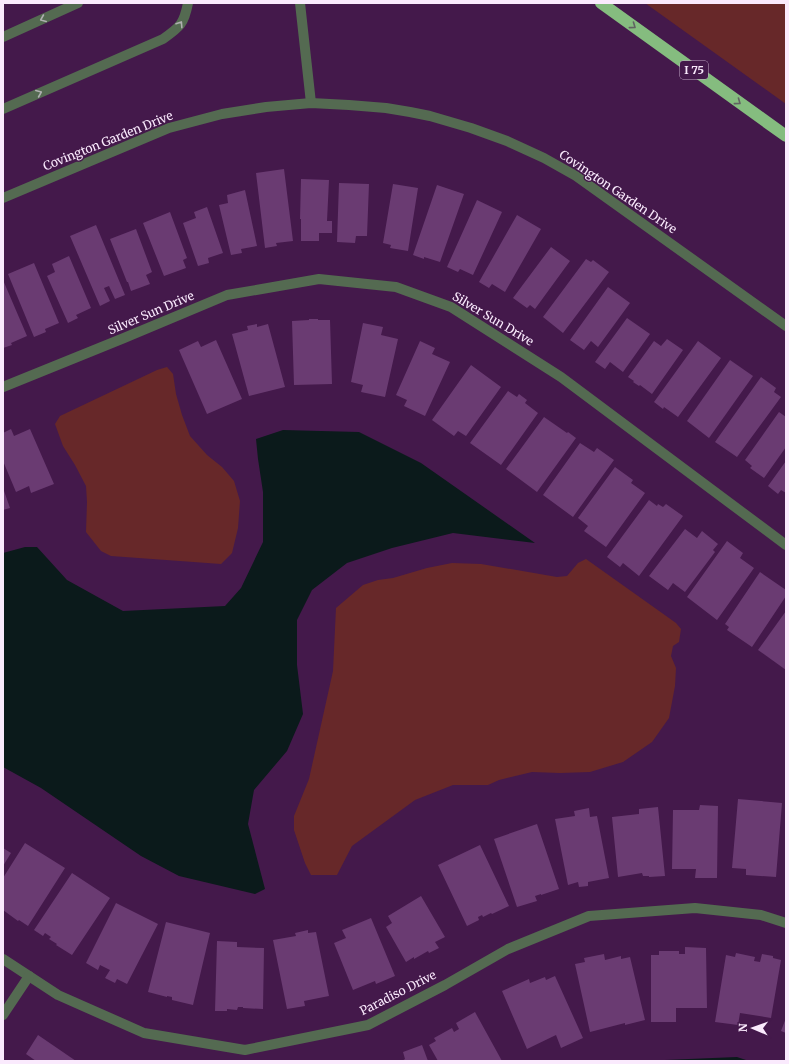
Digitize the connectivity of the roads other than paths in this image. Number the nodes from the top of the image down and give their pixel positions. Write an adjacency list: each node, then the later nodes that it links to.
1 (78, 3): 5 (street, one-way to 5)
2 (188, 3): 7 (street, one-way to 2)
3 (300, 3): 6 (street)
4 (601, 3): 8 (highway, I 75, one-way to 8)
5 (3, 37)
6 (311, 103): 9 (street, Covington Garden Drive); 10 (street, Covington Garden Drive)
7 (3, 109)
8 (786, 136)
9 (3, 198)
10 (786, 326)
11 (3, 387): 12 (street, Silver Sun Drive)
12 (786, 545)
13 (786, 923): 15 (street, Paradiso Drive)
14 (3, 959): 15 (street, Paradiso Drive)
15 (29, 976): 16 (street)
16 (3, 1015)

